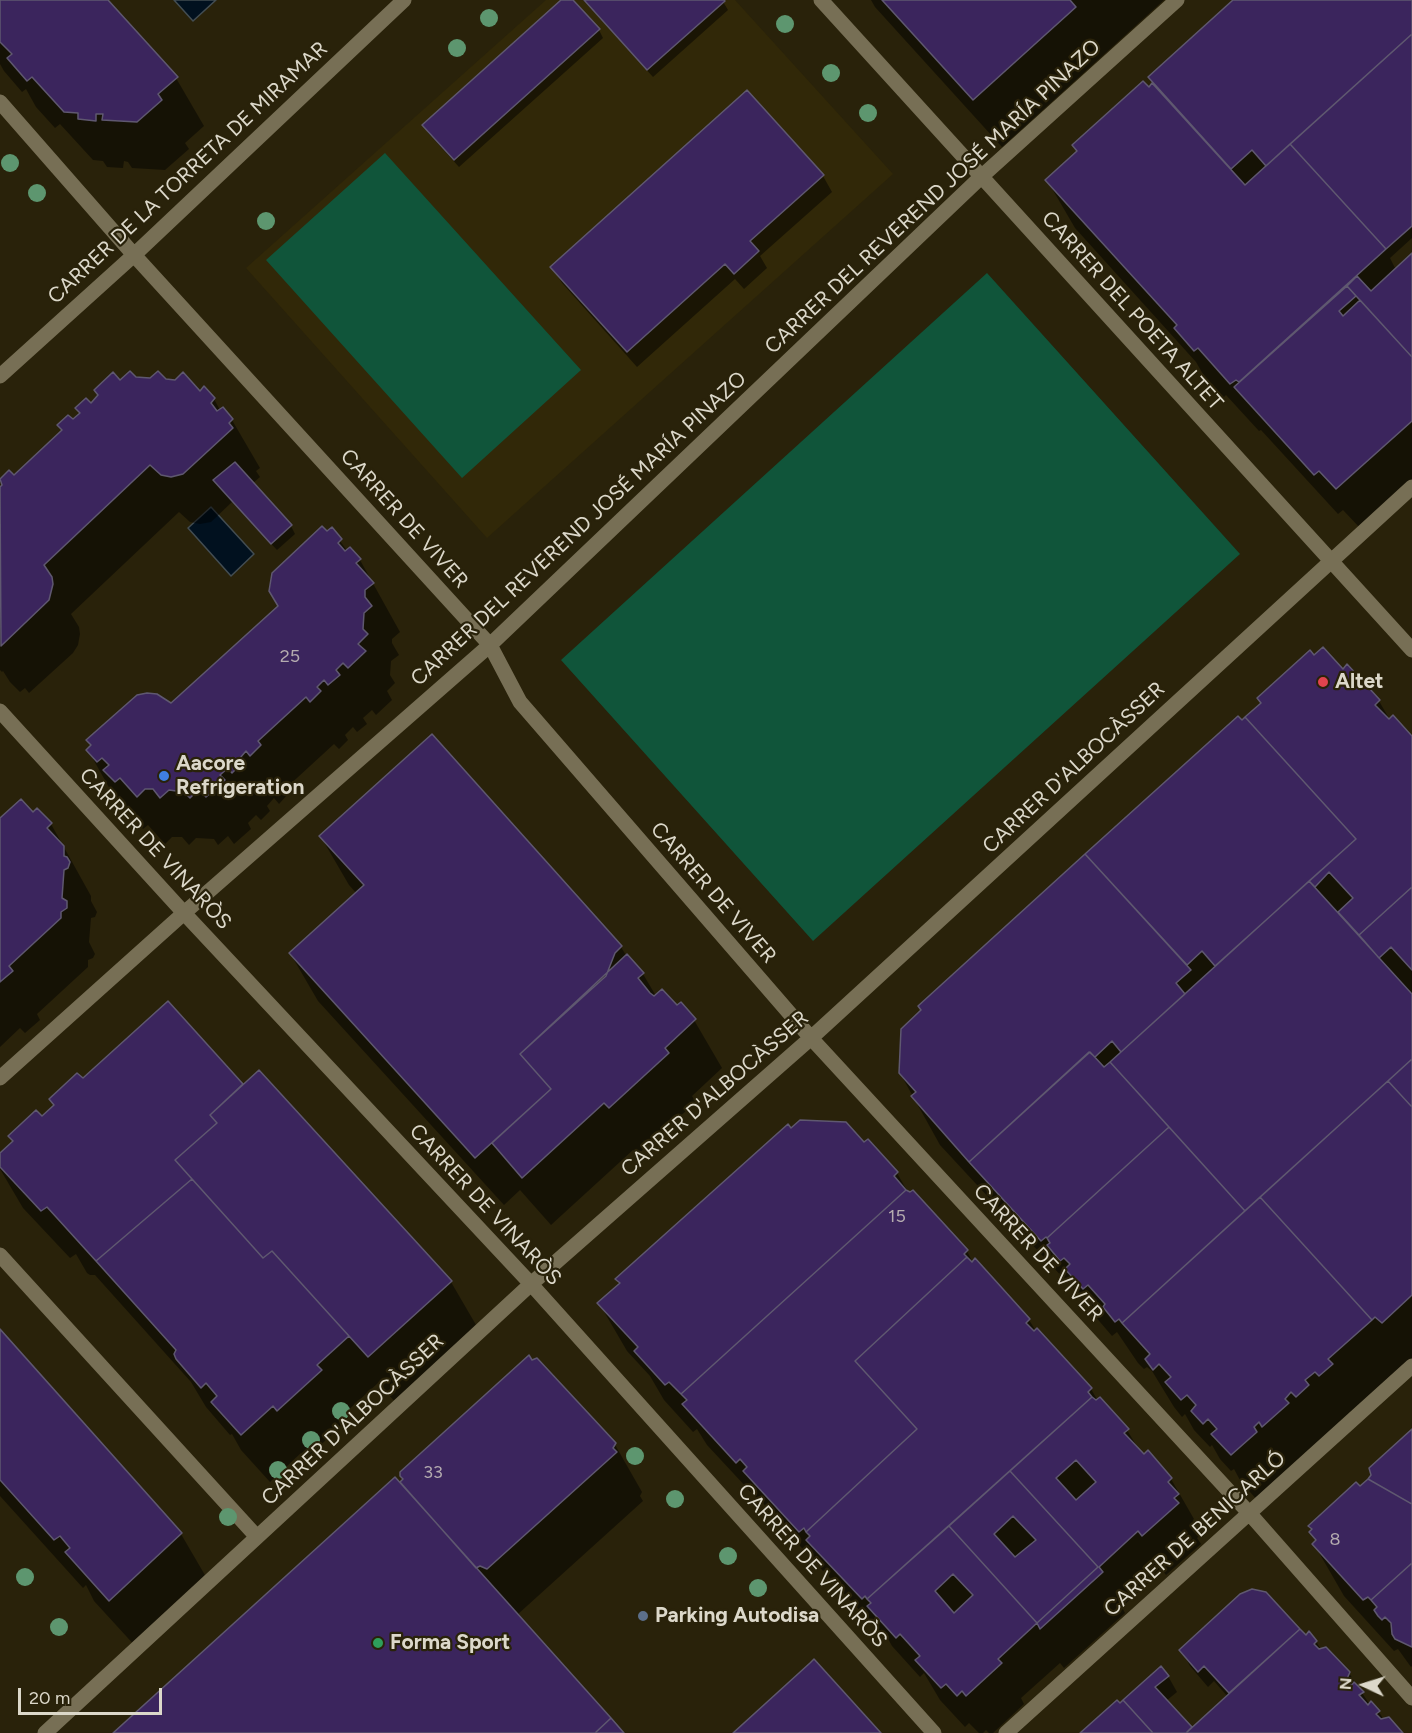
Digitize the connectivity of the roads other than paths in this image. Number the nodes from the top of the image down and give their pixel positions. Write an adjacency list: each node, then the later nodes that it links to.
1 (404, 0): 6 (street, CARRER DE LA TORRETA DE MIRAMAR)
2 (821, 0): 5 (street, CARRER DEL POETA ALTET)
3 (1177, 0): 5 (street, CARRER DEL REVEREND JOSÉ MARÍA PINAZO)
4 (0, 102): 6 (street, CARRER DE VIVER)
5 (981, 177): 9 (street, CARRER DEL POETA ALTET); 10 (street, CARRER DEL REVEREND JOSÉ MARÍA PINAZO)
6 (134, 255): 7 (street, CARRER DE LA TORRETA DE MIRAMAR); 10 (street, CARRER DE VIVER)
7 (0, 376)
8 (1412, 487): 9 (street, CARRER D'ALBOCÀSSER)
9 (1330, 560): 11 (street, CARRER DEL POETA ALTET); 14 (street, CARRER D'ALBOCÀSSER)
10 (490, 645): 13 (street, CARRER DEL REVEREND JOSÉ MARÍA PINAZO); 14 (street, CARRER DE VIVER)
11 (1412, 650)
12 (0, 711): 13 (street, CARRER DE VINARÒS)
13 (184, 913): 15 (street, CARRER DEL REVEREND JOSÉ MARÍA PINAZO); 17 (street, CARRER DE VINARÒS)
14 (811, 1038): 17 (street, CARRER D'ALBOCÀSSER); 19 (street, CARRER DE VIVER)
15 (0, 1078)
16 (0, 1255): 20 (street)
17 (531, 1284): 20 (street, CARRER D'ALBOCÀSSER); 23 (street, CARRER DE VINARÒS)
18 (1412, 1366): 19 (street, CARRER DE BENICARLÓ)
19 (1250, 1514): 21 (street, CARRER DE VIVER); 24 (street, CARRER DE BENICARLÓ)
20 (257, 1537): 22 (street, CARRER D'ALBOCÀSSER)
21 (1412, 1698)
22 (45, 1733)
23 (934, 1733)
24 (1006, 1733)

